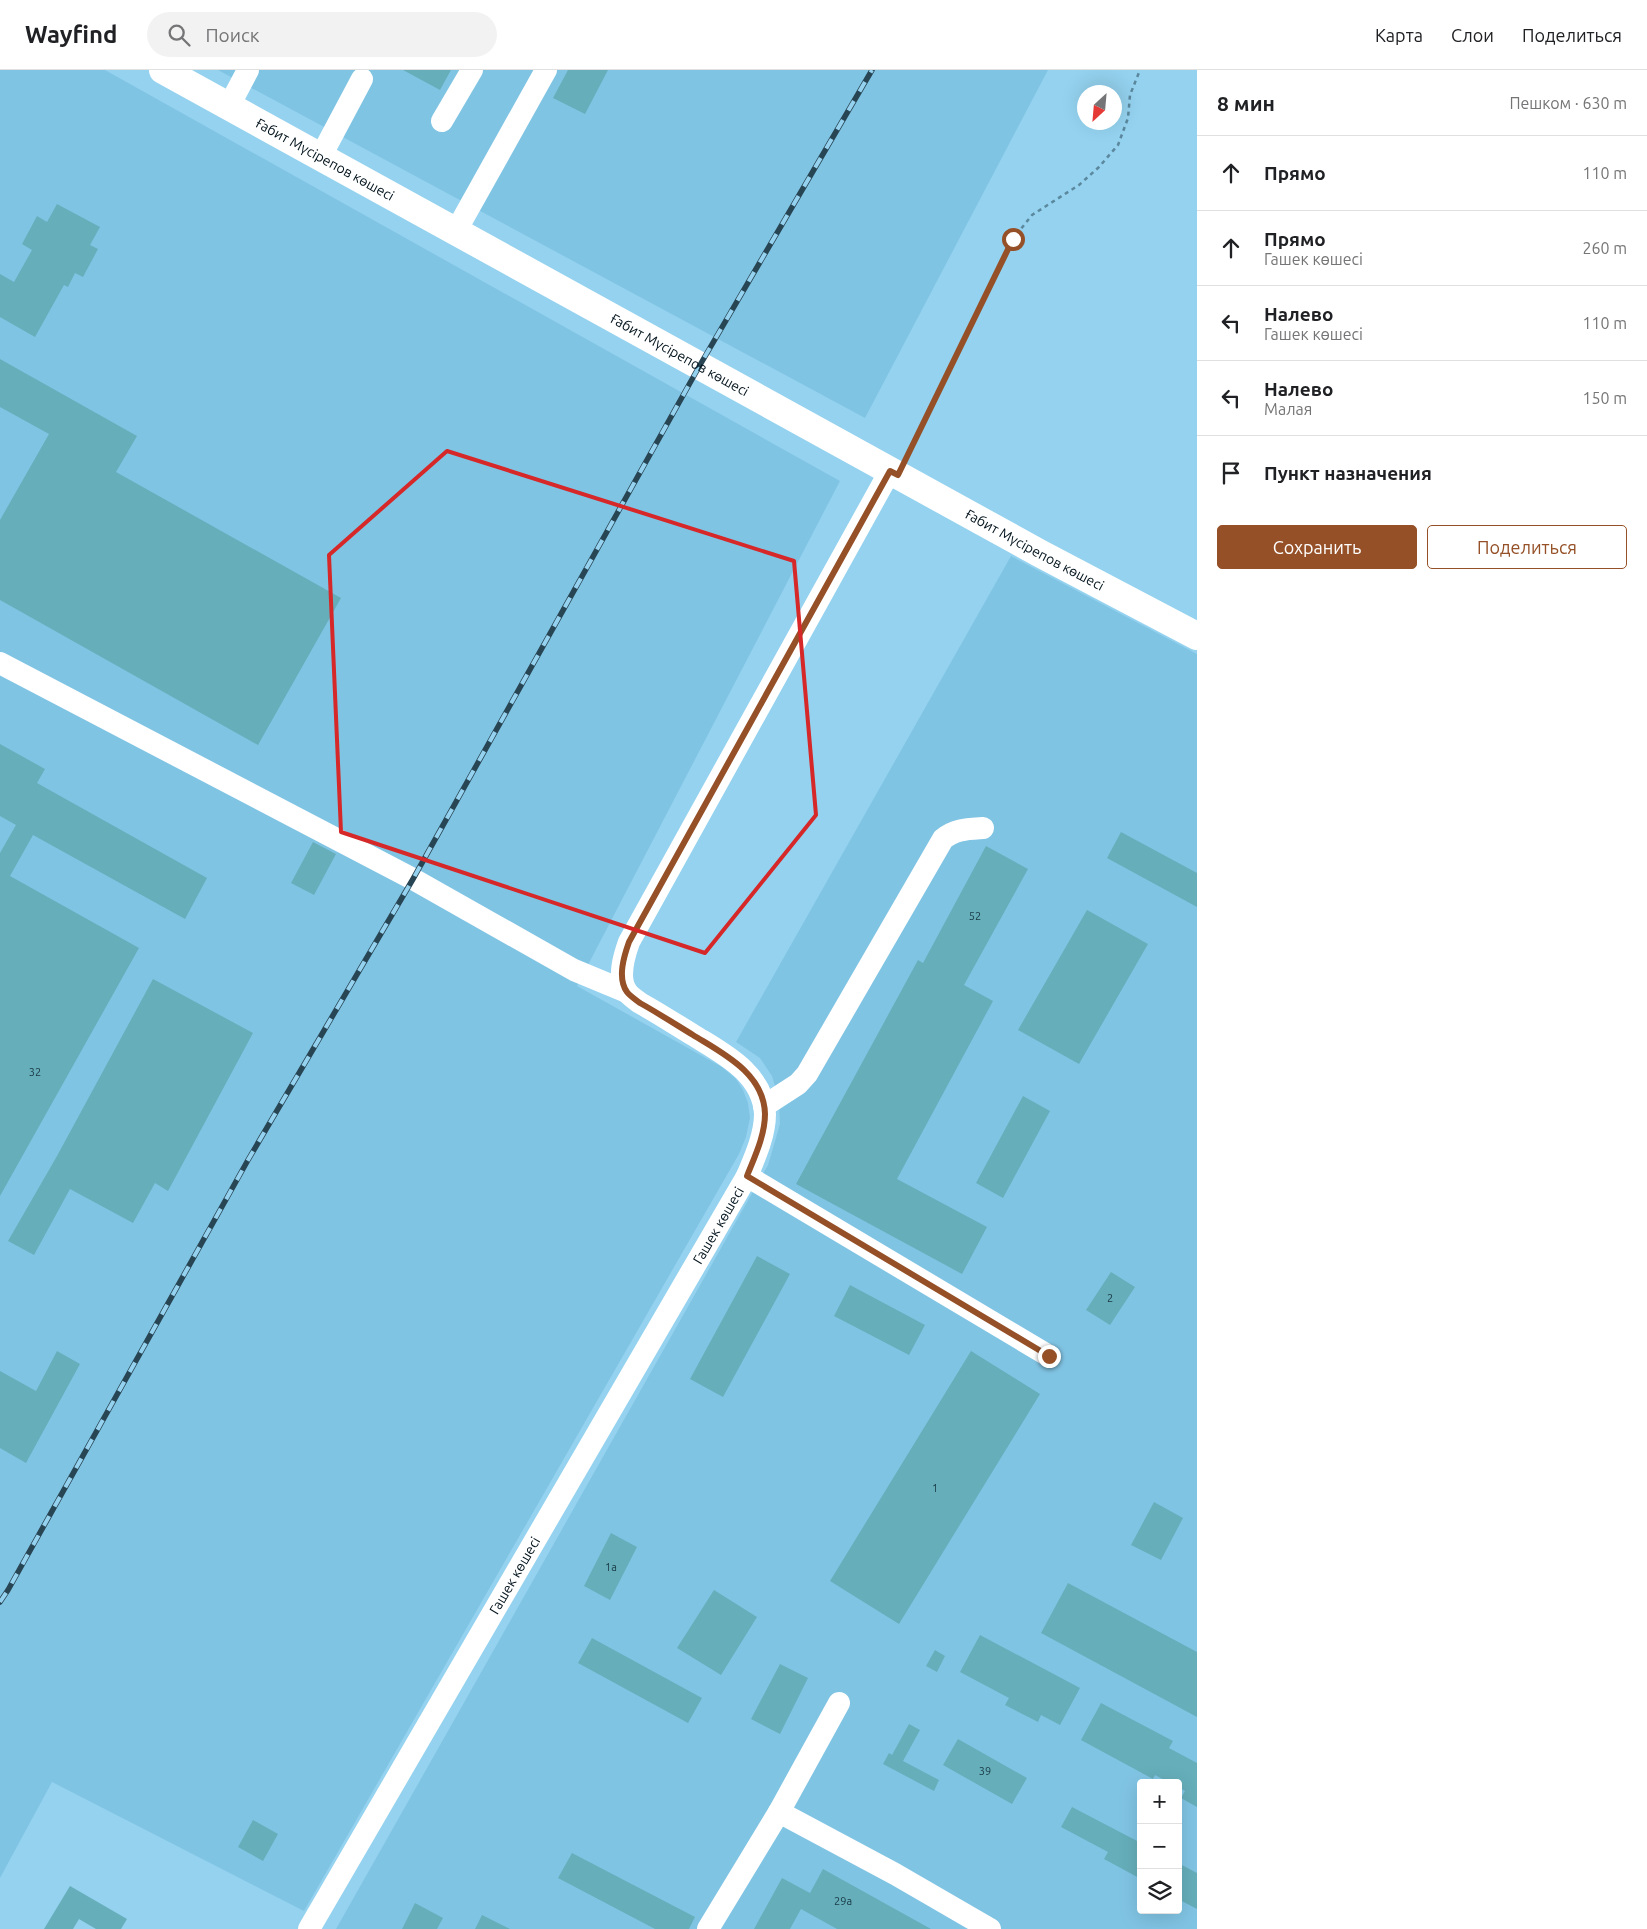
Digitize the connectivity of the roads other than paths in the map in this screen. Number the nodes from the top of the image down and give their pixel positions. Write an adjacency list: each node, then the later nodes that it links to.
1 (163, 70): 6 (main road, Ғабит Мүсірепов көшесі)
2 (248, 70): 6 (street)
3 (472, 70): 7 (street)
4 (546, 70): 9 (street)
5 (362, 79): 8 (street)
6 (229, 106): 8 (main road, Ғабит Мүсірепов көшесі)
7 (442, 121)
8 (321, 156): 9 (main road, Ғабит Мүсірепов көшесі)
9 (456, 231): 10 (main road, Ғабит Мүсірепов көшесі)
10 (894, 473): 11 (main road, Ғабит Мүсірепов көшесі); 14 (street)
11 (1197, 636)
12 (0, 663): 14 (street, Гашек көшесі)
13 (983, 828): 15 (street)
14 (627, 992): 15 (street, Гашек көшесі)
15 (764, 1106): 16 (street, Гашек көшесі)
16 (747, 1176): 17 (street); 20 (street, Гашек көшесі)
17 (1049, 1356)
18 (839, 1703): 19 (street)
19 (779, 1812): 21 (street); 22 (street)
20 (310, 1929)
21 (708, 1929)
22 (990, 1929)

